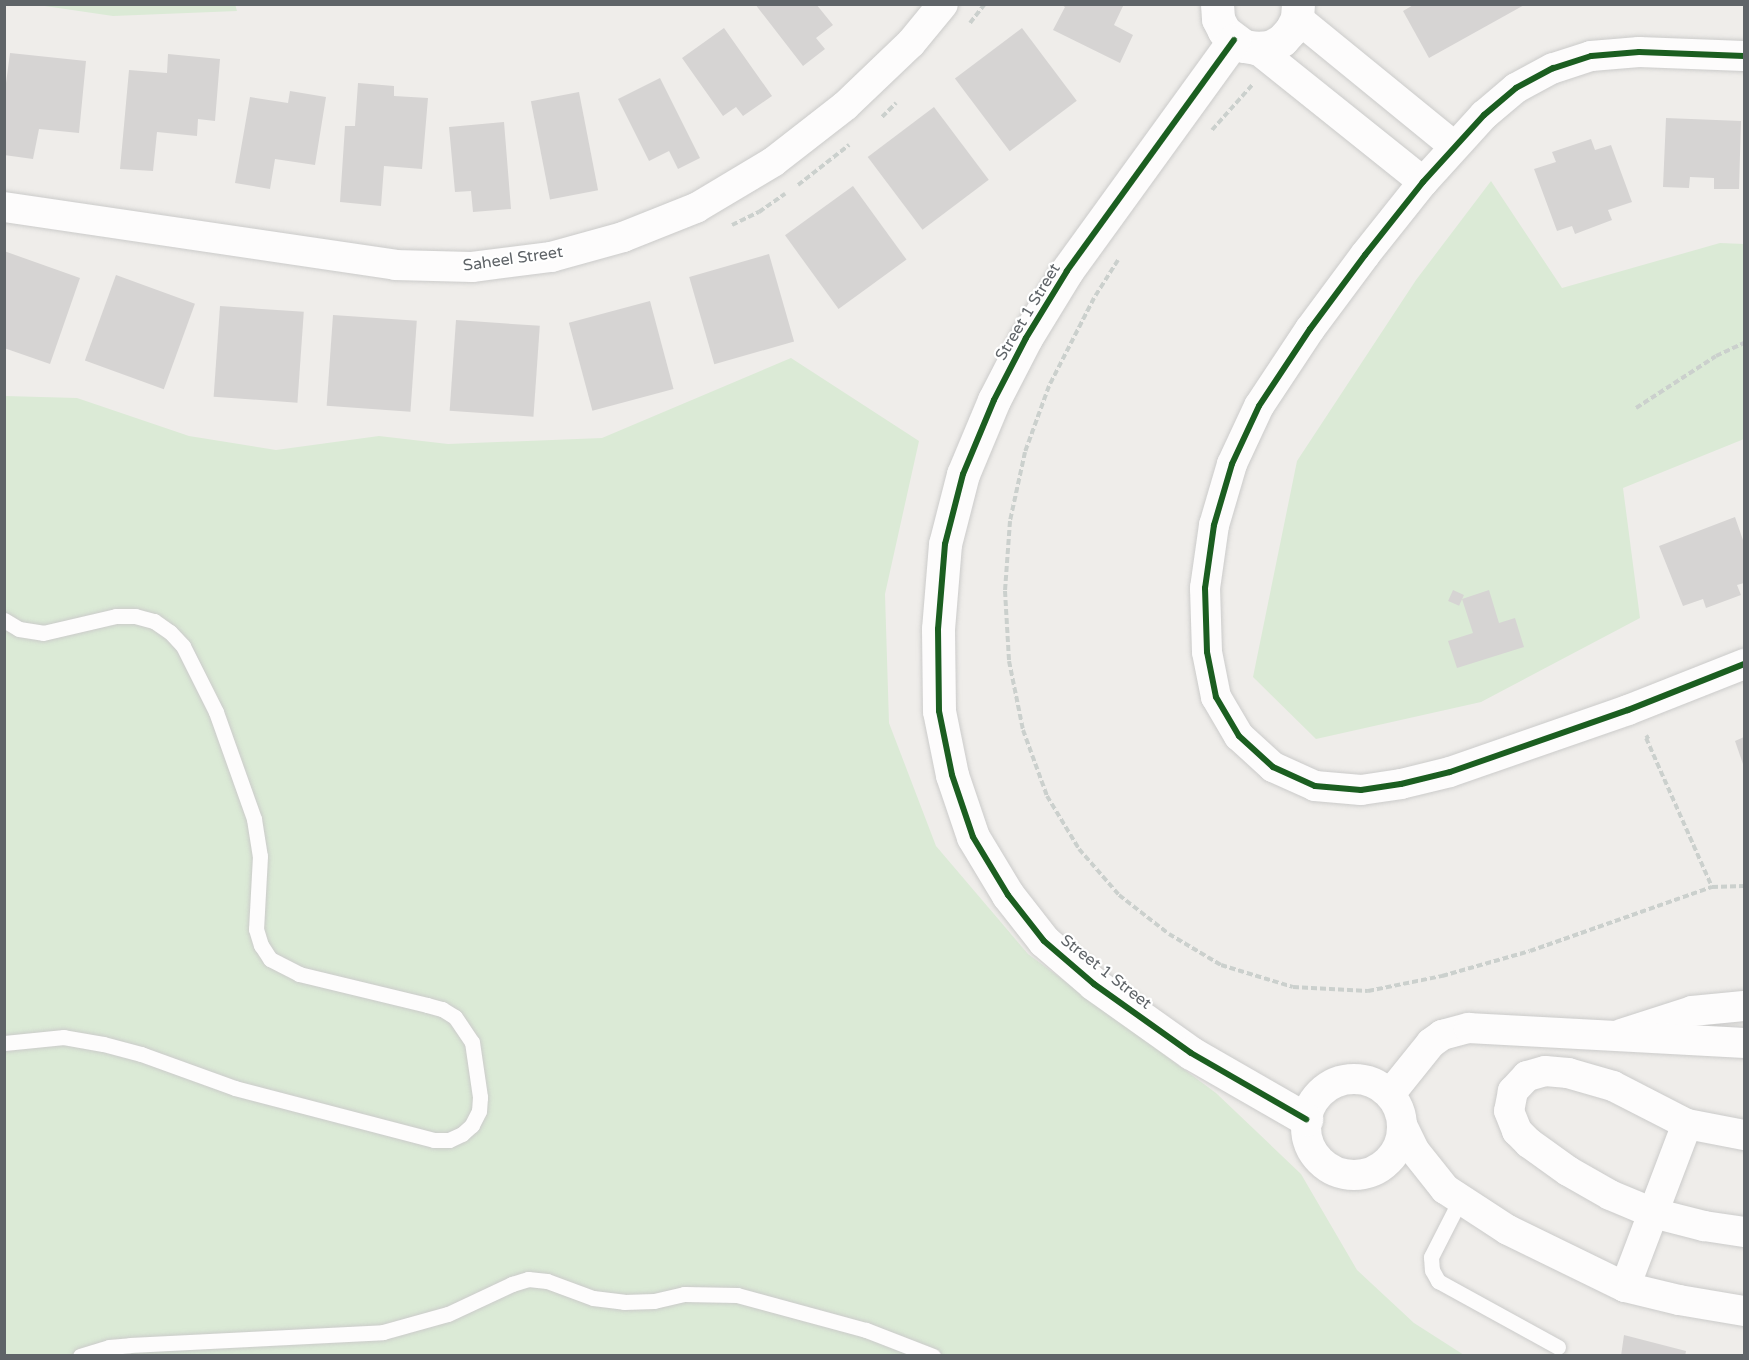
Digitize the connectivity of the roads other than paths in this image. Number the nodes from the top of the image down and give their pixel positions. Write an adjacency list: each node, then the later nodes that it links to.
1 (943, 4): 8 (street, Saheel Street)
2 (1216, 5): 4 (street)
3 (1298, 11): 4 (street); 6 (street)
4 (1245, 44): 7 (street); 16 (street, Street 1 Street)
5 (1744, 56): 6 (street)
6 (1454, 146): 7 (street)
7 (1423, 182): 10 (street)
8 (4, 207)
9 (4, 620): 13 (lane)
10 (1744, 664)
11 (1744, 1006): 12 (street)
12 (1612, 1037): 14 (street); 15 (street)
13 (4, 1043)
14 (1744, 1043)
15 (1390, 1094): 16 (street); 18 (street)
16 (1306, 1119): 20 (street)
17 (1687, 1124): 19 (street); 22 (street); 22 (street)
18 (1403, 1127): 20 (street); 21 (street)
19 (1744, 1135)
20 (1380, 1168): 21 (street)
21 (1453, 1195): 24 (street); 26 (lane)
22 (1653, 1213): 23 (street); 24 (street)
23 (1744, 1232)
24 (1625, 1287): 25 (street)
25 (1744, 1311)
26 (1558, 1347)
27 (80, 1356): 28 (lane)
28 (933, 1356)

